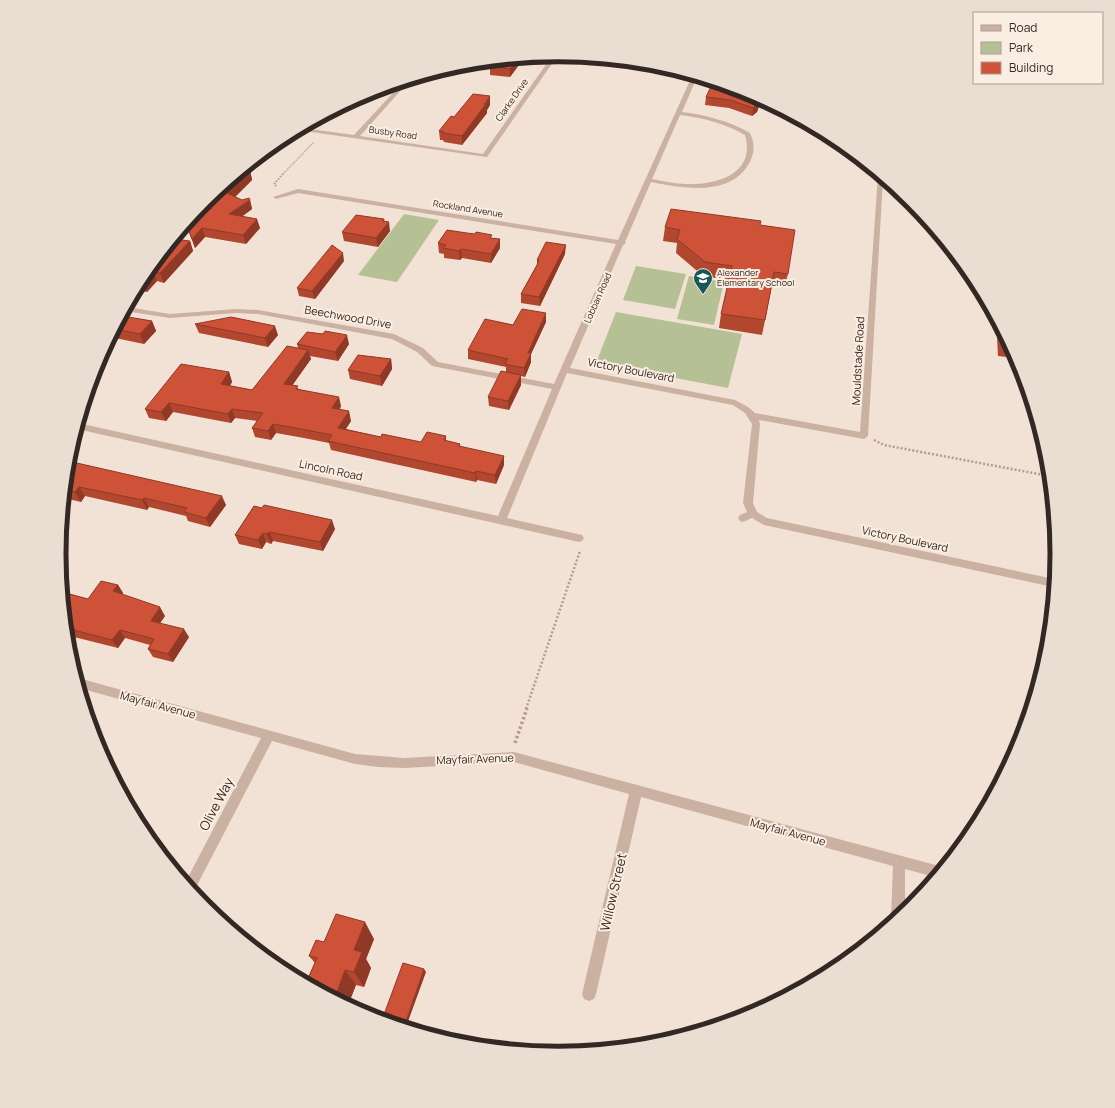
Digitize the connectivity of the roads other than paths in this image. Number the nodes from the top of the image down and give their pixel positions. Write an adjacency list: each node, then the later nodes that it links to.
1 (550, 62): 7 (street, Clarke Drive)
2 (692, 81): 4 (street, Lobban Road)
3 (403, 87): 6 (street)
4 (679, 113): 8 (street, Lobban Road); 8 (street)
5 (308, 130): 6 (street, Busby Road)
6 (356, 137): 7 (street, Busby Road)
7 (485, 156)
8 (649, 180): 11 (street, Lobban Road)
9 (880, 182): 15 (street, Mouldstade Road)
10 (276, 197): 11 (street, Rockland Avenue)
11 (622, 243): 13 (street, Lobban Road)
12 (130, 310): 14 (street, Beechwood Drive)
13 (566, 370): 14 (street, Lobban Road); 15 (street, Victory Boulevard)
14 (557, 387): 17 (street, Lobban Road)
15 (754, 416): 19 (street, Victory Boulevard)
16 (82, 427): 17 (street, Lincoln Road)
17 (501, 520): 18 (street, Lincoln Road)
18 (579, 538)
19 (1048, 582)
20 (83, 684): 21 (street, Mayfair Avenue)
21 (269, 735): 22 (street, Mayfair Avenue); 25 (street, Olive Way)
22 (636, 791): 23 (street, Mayfair Avenue); 27 (street, Willow Street)
23 (899, 862): 24 (street, Mayfair Avenue); 26 (street)
24 (933, 871)
25 (192, 882)
26 (898, 909)
27 (589, 994)

